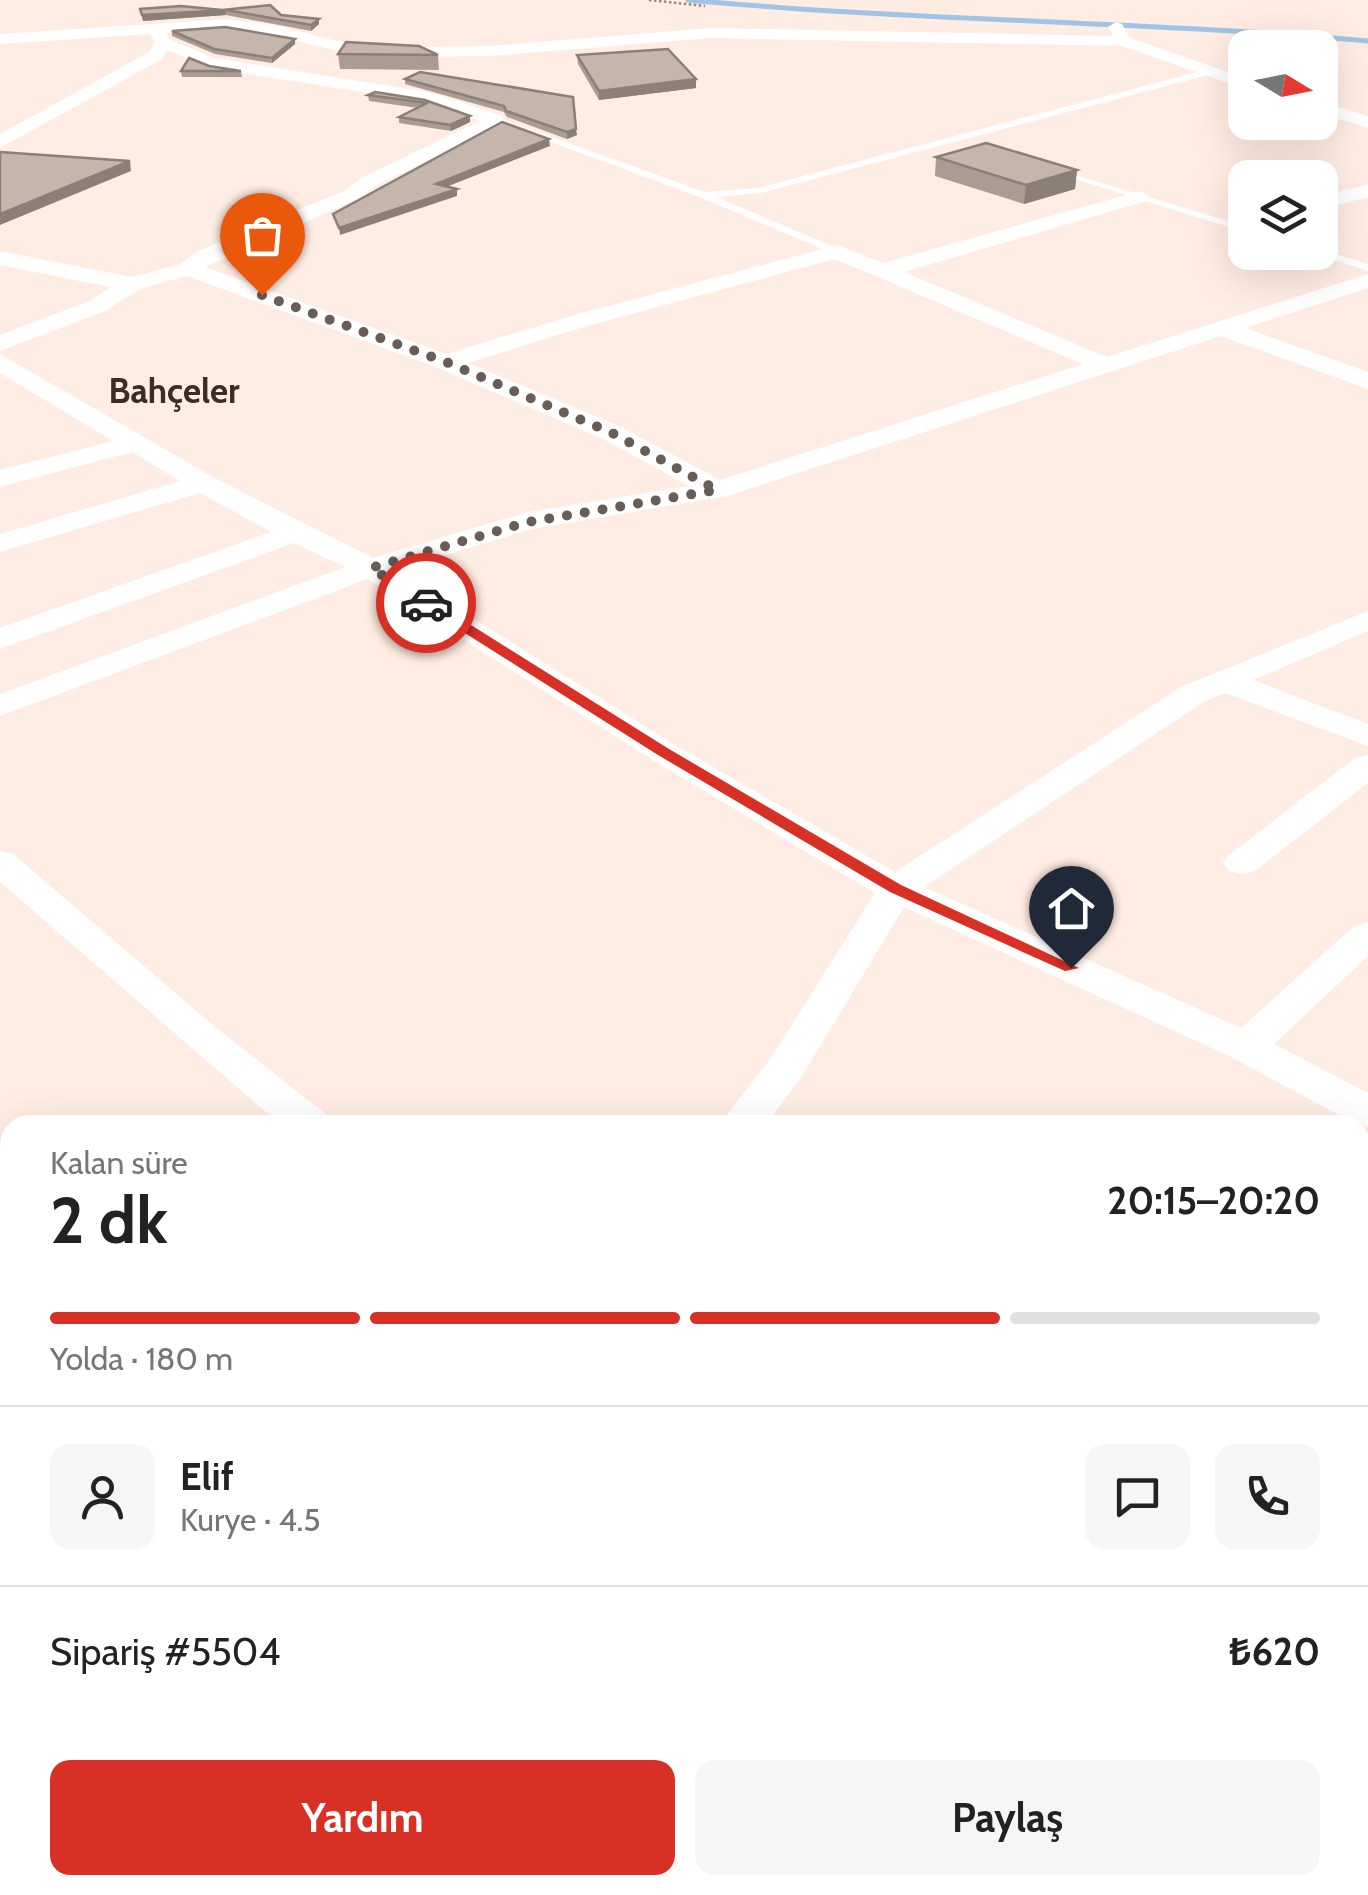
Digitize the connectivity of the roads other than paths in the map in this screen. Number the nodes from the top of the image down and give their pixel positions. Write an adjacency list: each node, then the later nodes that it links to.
1 (159, 35): 2 (street); 3 (street); 6 (street); 11 (street)
2 (0, 38)
3 (491, 50): 4 (street); 6 (street)
4 (1209, 72): 5 (street); 10 (lane)
5 (1228, 78)
6 (400, 92): 8 (street)
7 (1338, 113): 9 (street)
8 (496, 120): 15 (lane); 23 (street)
9 (1368, 122)
10 (956, 138): 12 (lane); 15 (lane)
11 (0, 142)
12 (974, 144)
13 (1048, 168): 16 (lane)
14 (1368, 190): 17 (street)
15 (704, 195): 19 (lane)
16 (1140, 197): 18 (lane); 24 (street)
17 (1338, 199)
18 (1228, 223)
19 (837, 252): 24 (street); 30 (street)
20 (0, 258): 26 (street)
21 (1338, 258): 22 (lane)
22 (1368, 268)
23 (188, 269): 26 (street); 30 (street)
24 (885, 270): 31 (street)
25 (1368, 281): 27 (street)
26 (132, 284): 28 (street)
27 (1226, 329): 31 (street); 32 (street)
28 (0, 344)
29 (0, 362): 33 (street)
30 (446, 362): 36 (street)
31 (1106, 365): 36 (street)
32 (1368, 382)
33 (135, 442): 34 (street); 35 (street)
34 (0, 479)
35 (203, 483): 37 (street); 38 (street)
36 (717, 490): 39 (street)
37 (295, 533): 39 (street); 41 (street)
38 (0, 543)
39 (371, 568): 43 (street); 48 (street)
40 (1368, 620): 42 (street)
41 (0, 639)
42 (1225, 681): 44 (street); 48 (street)
43 (0, 706)
44 (1368, 736)
45 (1368, 766): 47 (street)
46 (0, 862): 52 (street)
47 (1242, 863)
48 (896, 889): 50 (street); 53 (street)
49 (1368, 934): 50 (street)
50 (1246, 1047): 51 (street)
51 (1368, 1112)
52 (298, 1115)
53 (754, 1115)

